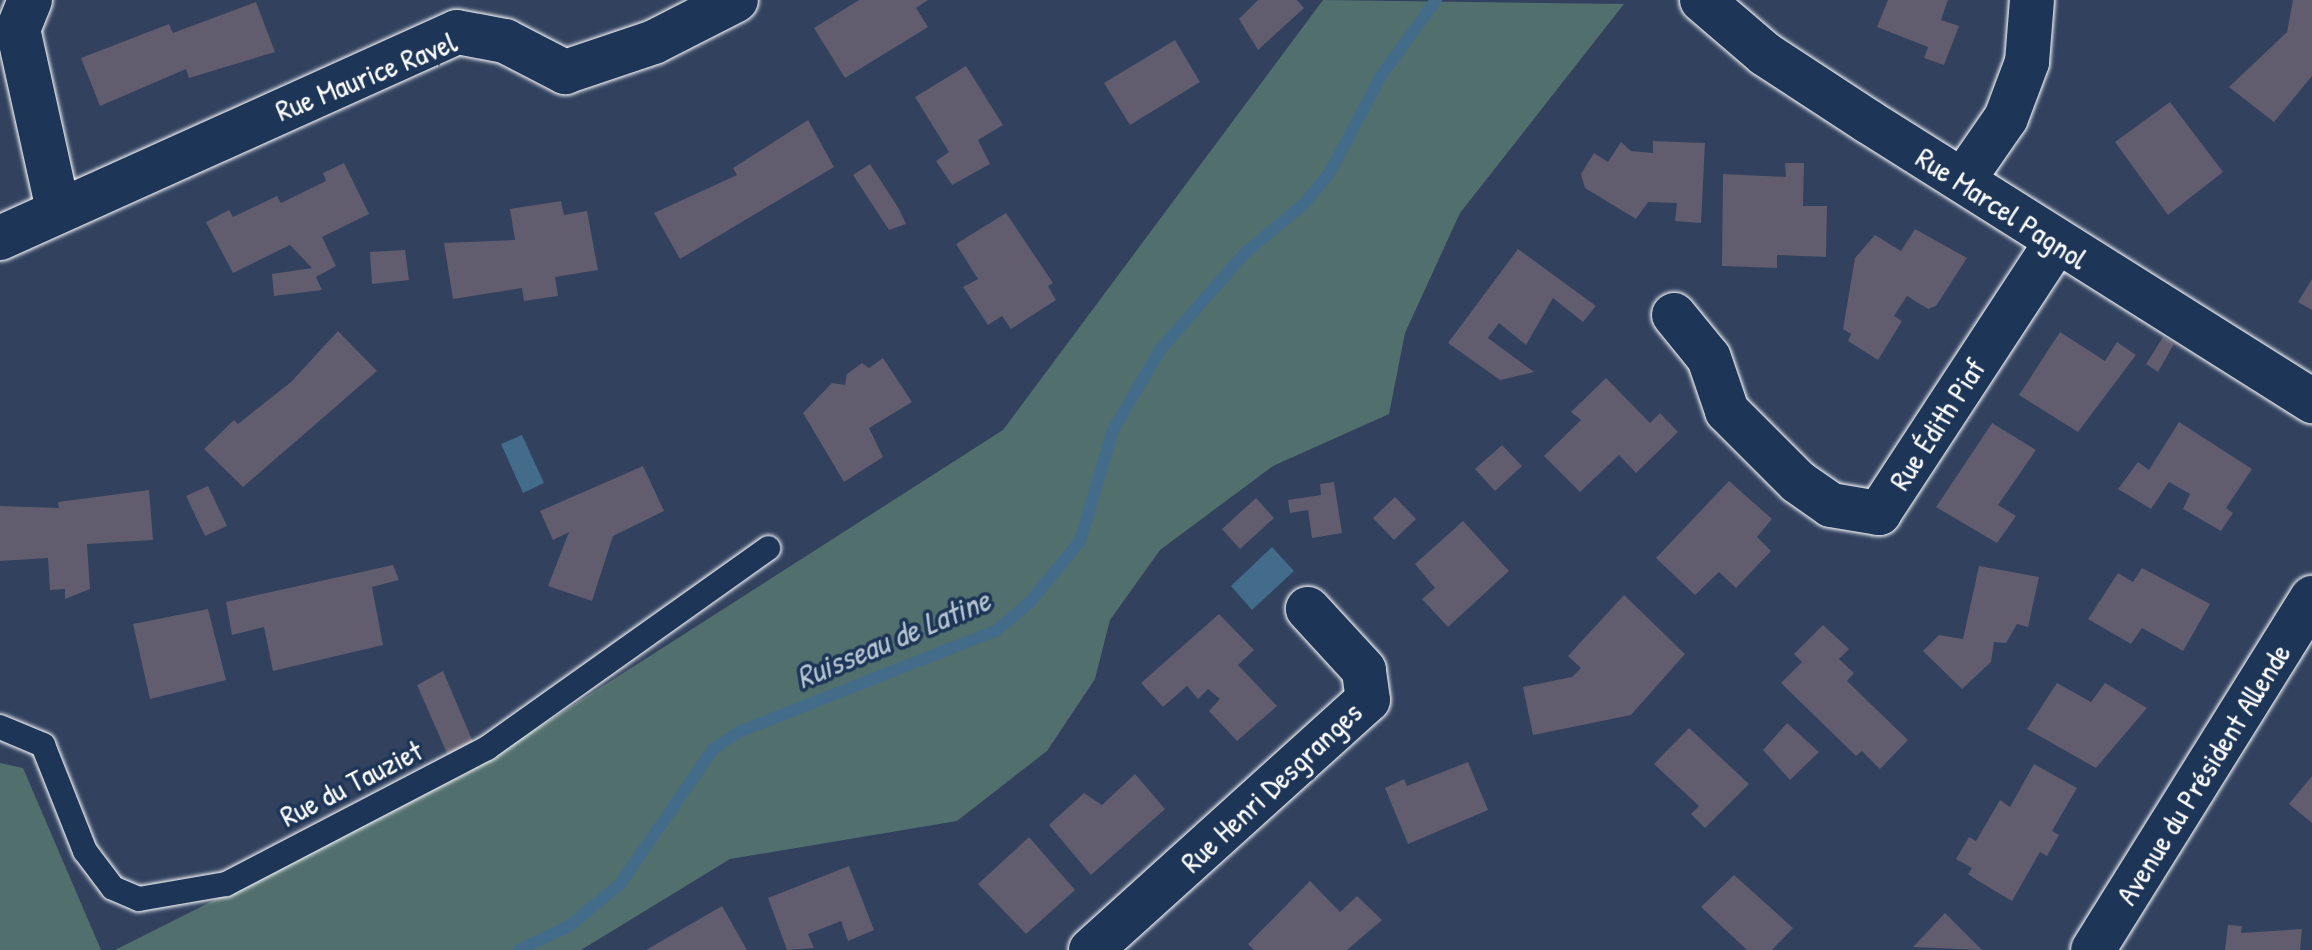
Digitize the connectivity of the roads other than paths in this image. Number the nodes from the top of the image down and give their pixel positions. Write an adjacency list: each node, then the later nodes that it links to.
1 (30, 0): 6 (street)
2 (736, 0): 6 (street, Rue Maurice Ravel)
3 (1702, 0): 5 (street, Rue Marcel Pagnol)
4 (2032, 0): 5 (street)
5 (1963, 180): 8 (street, Rue Marcel Pagnol)
6 (58, 209): 7 (street, Rue Maurice Ravel)
7 (0, 238)
8 (2055, 244): 9 (street, Rue Édith Piaf); 10 (street, Rue Marcel Pagnol)
9 (1674, 315)
10 (2312, 401)
11 (768, 548): 14 (lane, Rue du Tauziet)
12 (2312, 598): 16 (street, Avenue du Président Allende)
13 (1308, 609): 15 (street, Rue Henri Desgranges)
14 (0, 727)
15 (1091, 950)
16 (2093, 950)

